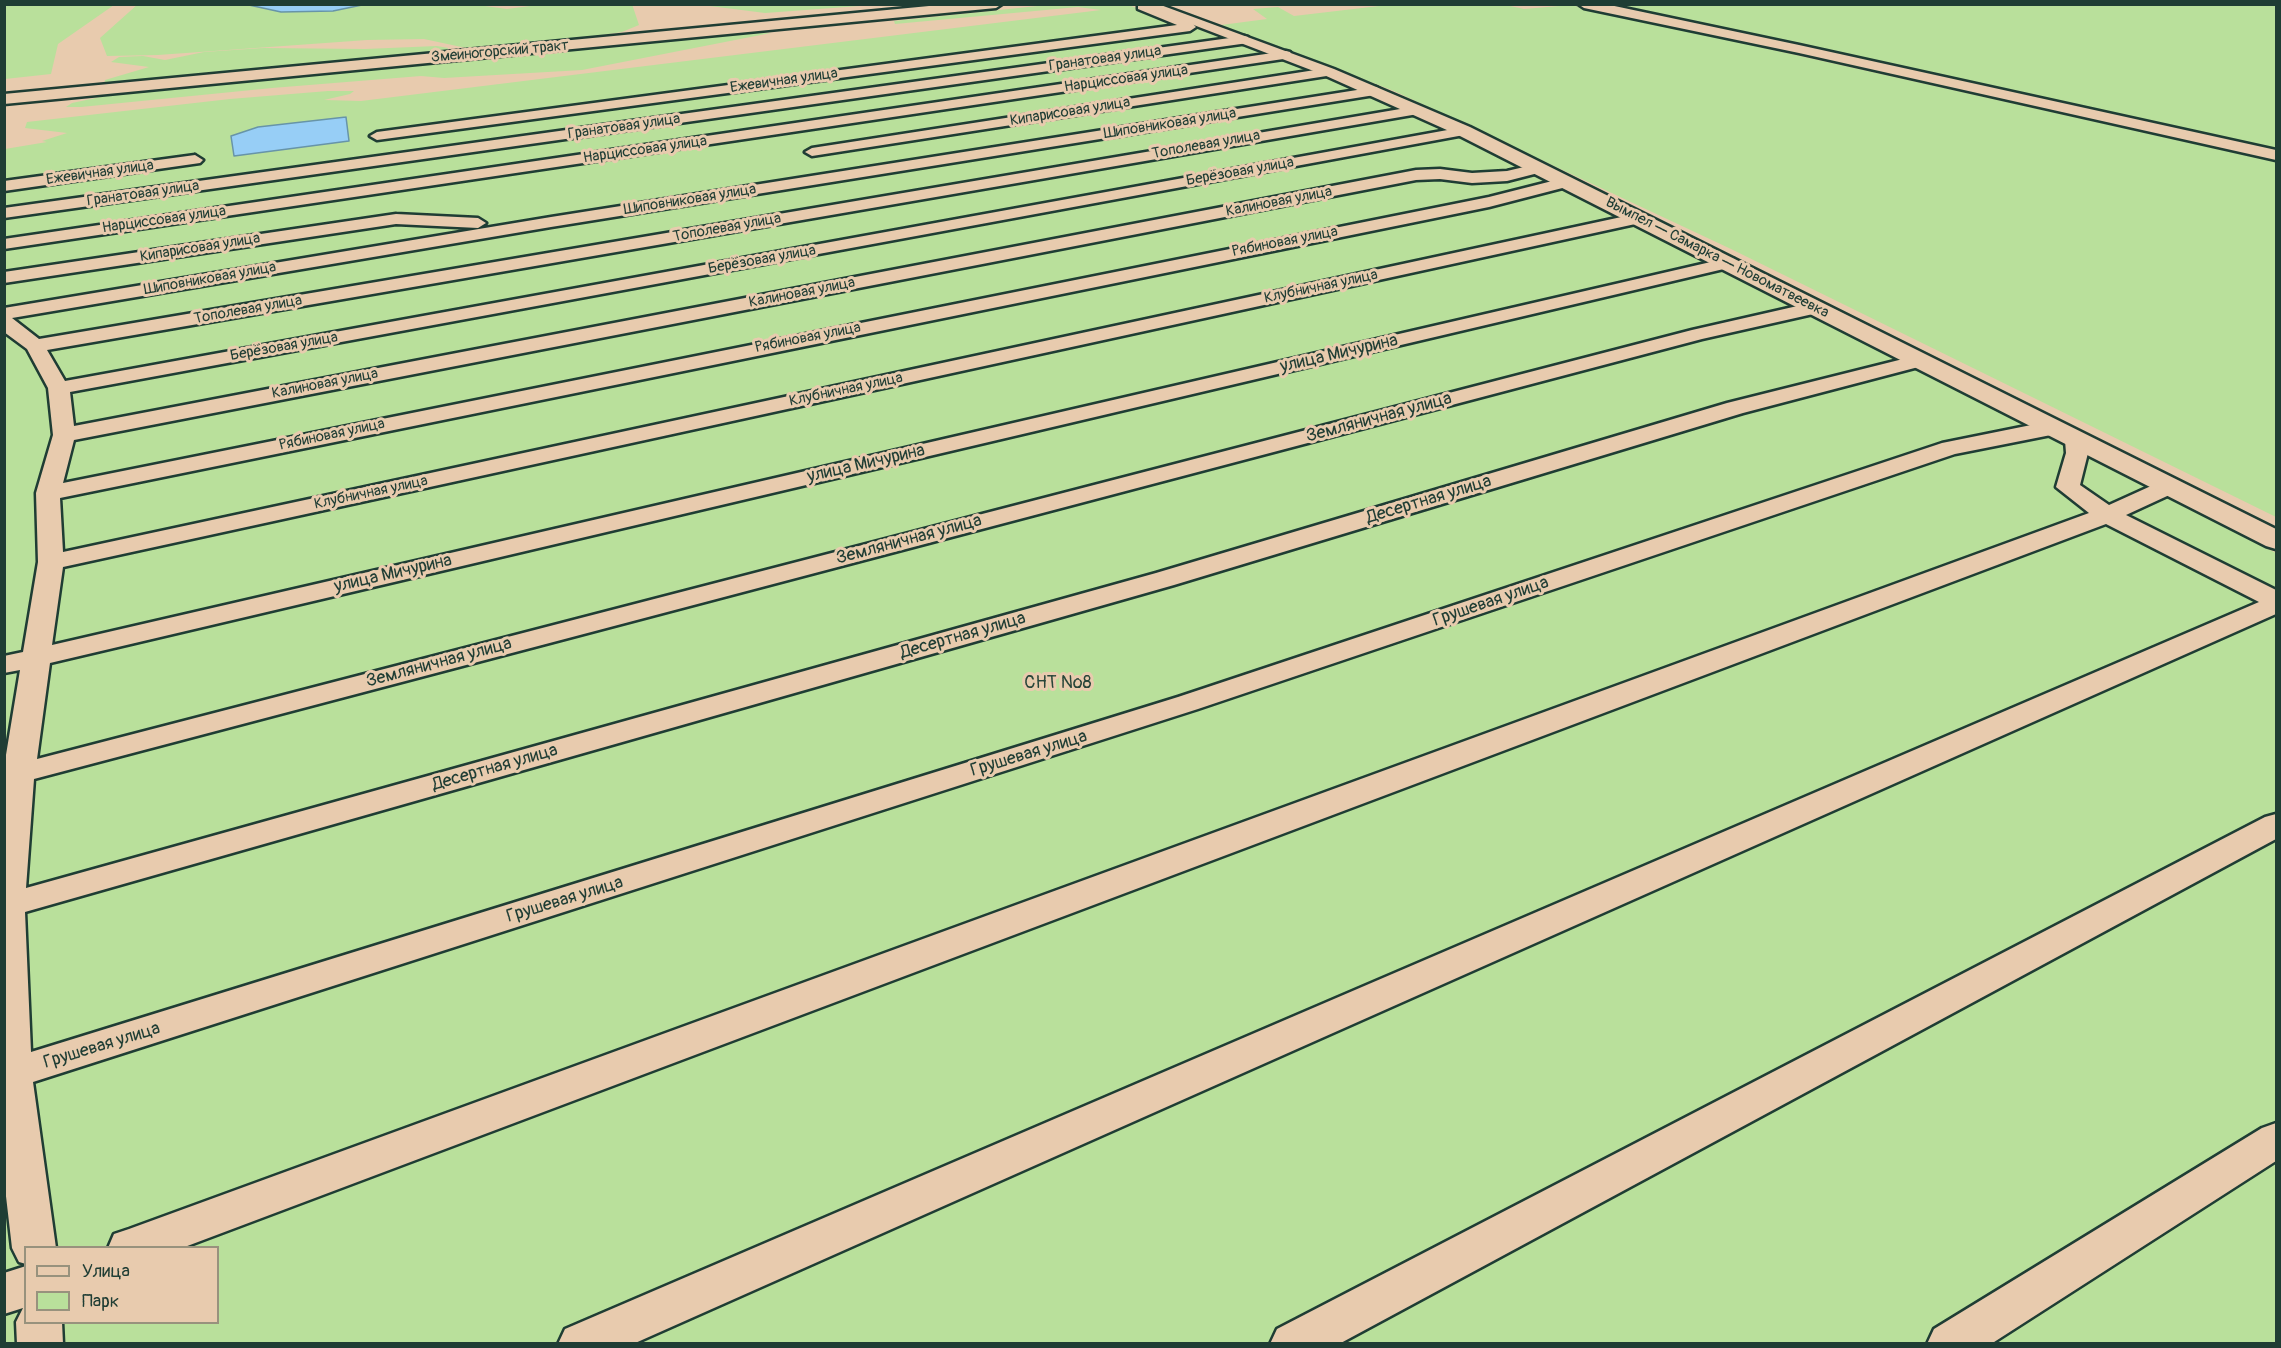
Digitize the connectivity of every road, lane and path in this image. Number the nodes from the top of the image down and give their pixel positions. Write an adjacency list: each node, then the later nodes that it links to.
1 (996, 4): 9 (main road, Змеиногорский тракт)
2 (1145, 4): 4 (street); 5 (main road, Вымпел — Самарка — Новоматвеевка)
3 (1584, 4): 14 (main road)
4 (1190, 27): 5 (street); 12 (street, Ежевичная улица)
5 (1239, 41): 6 (main road, Вымпел — Самарка — Новоматвеевка); 19 (street, Гранатовая улица)
6 (1286, 55): 7 (main road, Вымпел — Самарка — Новоматвеевка); 22 (street, Нарциссовая улица)
7 (1328, 72): 8 (main road, Вымпел — Самарка — Новоматвеевка); 13 (street, Кипарисовая улица)
8 (1376, 91): 10 (main road, Вымпел — Самарка — Новоматвеевка); 21 (street, Шиповниковая улица)
9 (4, 99)
10 (1418, 110): 11 (main road, Вымпел — Самарка — Новоматвеевка); 28 (street, Тополевая улица)
11 (1464, 131): 16 (main road, Вымпел — Самарка — Новоматвеевка); 30 (street, Берёзовая улица)
12 (377, 136)
13 (812, 152)
14 (2277, 155)
15 (195, 160): 18 (street, Ежевичная улица)
16 (1541, 168): 17 (main road, Вымпел — Самарка — Новоматвеевка); 32 (street, Калиновая улица)
17 (1568, 182): 20 (main road, Вымпел — Самарка — Новоматвеевка); 34 (street, Рябиновая улица)
18 (12, 185): 19 (street)
19 (4, 213)
20 (1640, 218): 23 (main road, Вымпел — Самарка — Новоматвеевка); 37 (street, Клубничная улица)
21 (551, 222): 24 (street, Кипарисовая улица); 26 (street, Шиповниковая улица)
22 (4, 244)
23 (1728, 263): 25 (main road, Вымпел — Самарка — Новоматвеевка); 39 (street, улица Мичурина)
24 (4, 278)
25 (1815, 308): 29 (main road, Вымпел — Самарка — Новоматвеевка); 41 (street, Земляничная улица)
26 (4, 314)
27 (4, 322): 28 (street)
28 (35, 346): 30 (street)
29 (1919, 361): 31 (main road, Вымпел — Самарка — Новоматвеевка); 43 (street, Десертная улица)
30 (59, 388): 32 (street)
31 (2064, 434): 33 (main road, Вымпел — Самарка — Новоматвеевка); 35 (street); 44 (street, Грушевая улица)
32 (64, 435): 34 (street)
33 (2170, 486): 35 (street); 36 (main road, Вымпел — Самарка — Новоматвеевка)
34 (48, 493): 37 (street)
35 (2107, 515): 38 (street); 47 (street)
36 (2277, 540)
37 (51, 562): 39 (street)
38 (2277, 602): 52 (street)
39 (36, 657): 40 (street, улица Мичурина); 41 (street)
40 (4, 664)
41 (12, 775): 43 (street)
42 (2277, 825): 53 (street)
43 (6, 905): 44 (street)
44 (8, 1075): 46 (street)
45 (2277, 1140): 54 (street)
46 (34, 1246)
47 (134, 1246)
48 (24, 1287): 49 (street)
49 (4, 1294)
50 (39, 1324): 51 (street)
51 (40, 1344)
52 (581, 1344)
53 (1293, 1344)
54 (1950, 1344)

